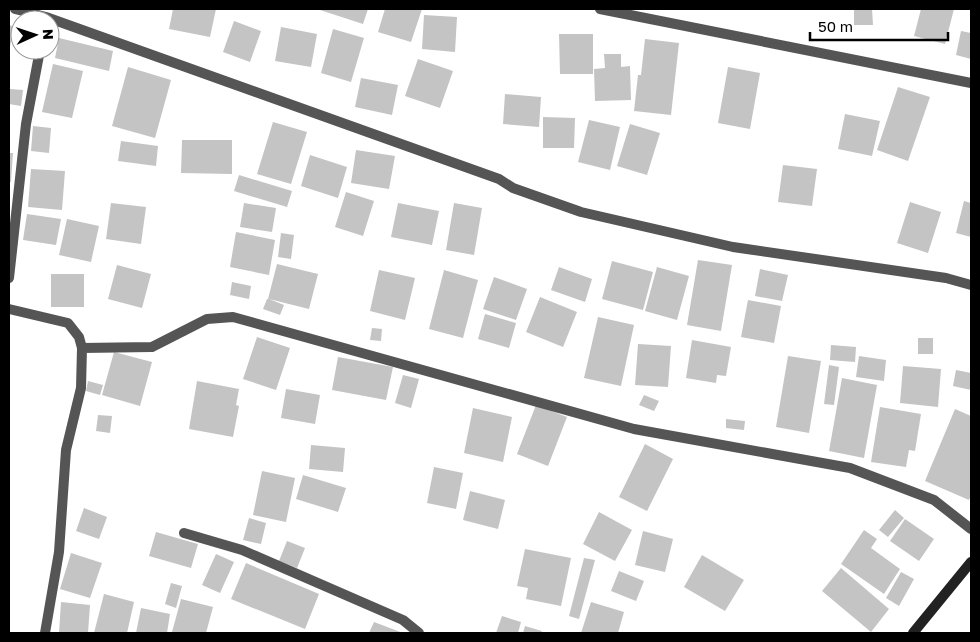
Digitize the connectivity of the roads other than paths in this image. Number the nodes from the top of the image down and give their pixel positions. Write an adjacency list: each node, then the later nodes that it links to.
1 (600, 9): 4 (street)
2 (60, 23): 6 (street)
3 (38, 60): 5 (street)
4 (971, 83)
5 (9, 278)
6 (971, 284)
7 (9, 309): 8 (street)
8 (82, 348): 9 (street); 12 (street)
9 (971, 529)
10 (184, 533): 13 (street)
11 (971, 562): 14 (street)
12 (44, 633)
13 (420, 633)
14 (913, 633)

